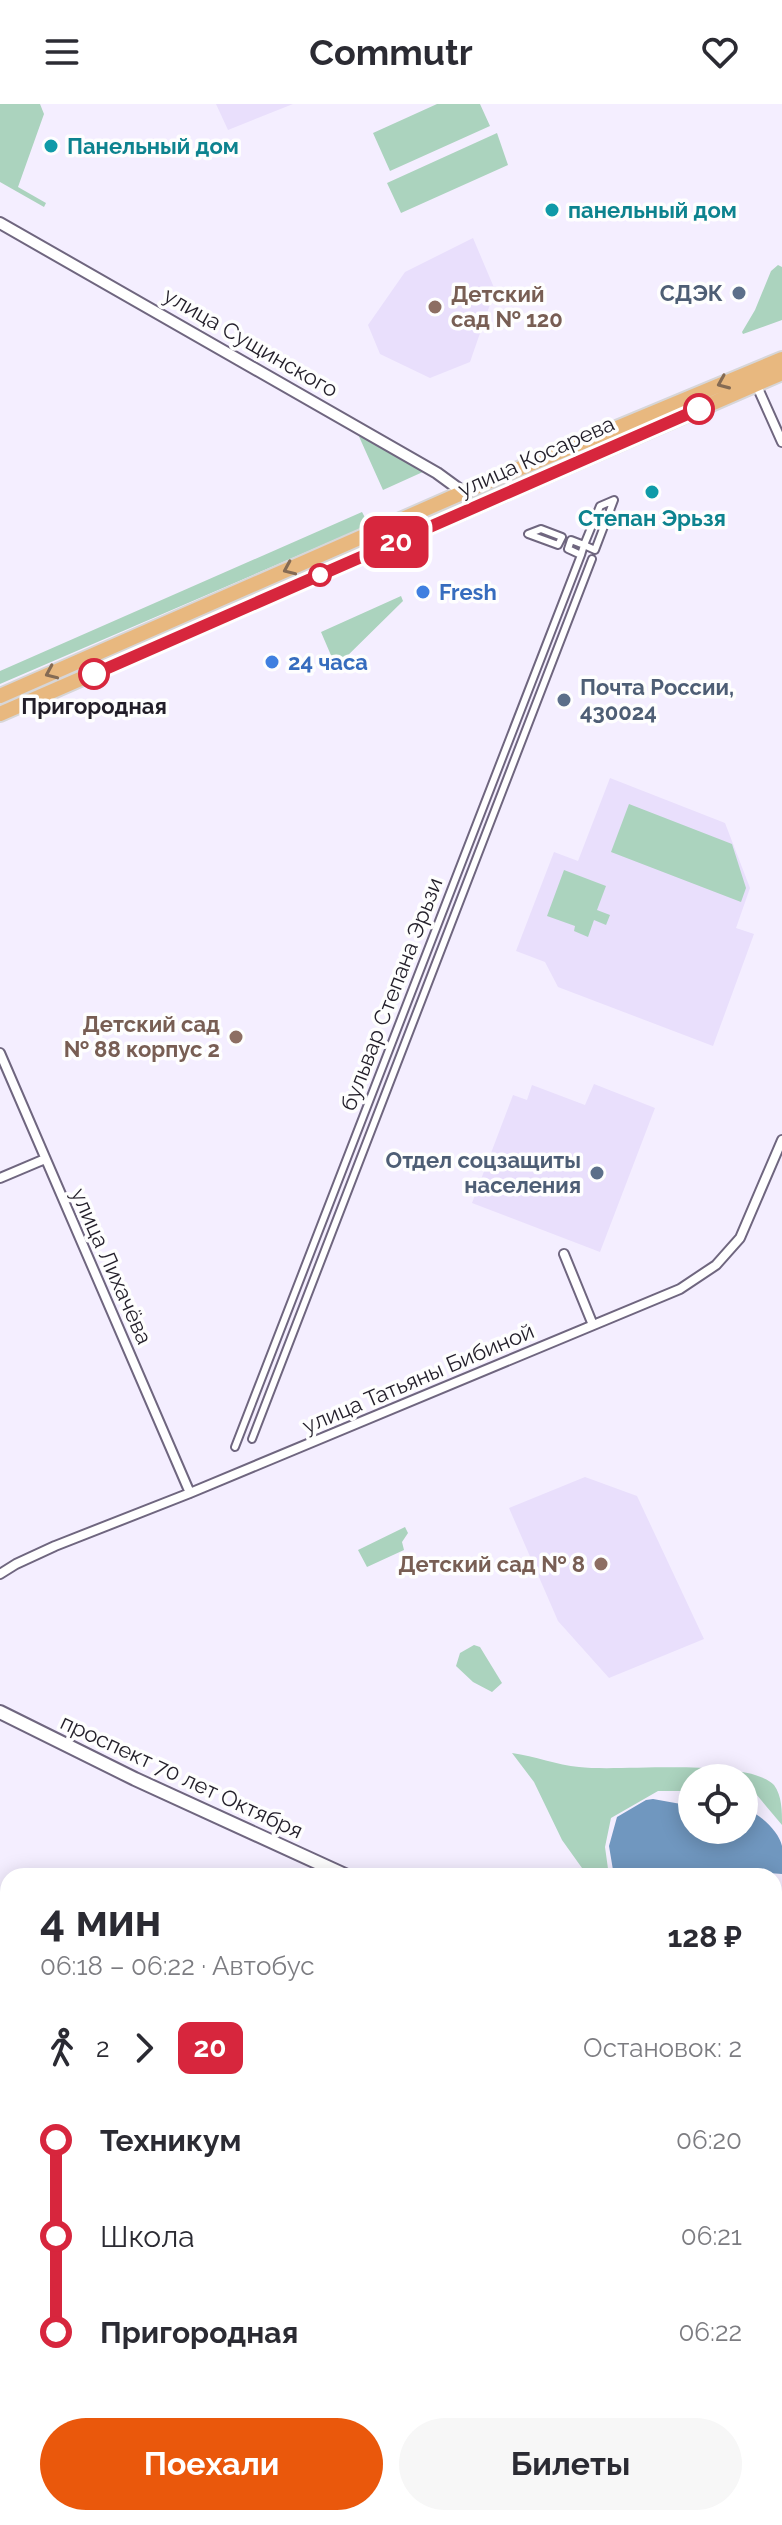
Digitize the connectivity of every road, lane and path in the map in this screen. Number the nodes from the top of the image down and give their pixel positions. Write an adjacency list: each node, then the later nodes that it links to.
1 (0, 223): 6 (street, улица Сущинского)
2 (782, 359): 4 (main road, улица Косарева)
3 (782, 373): 4 (main road, улица Косарева)
4 (753, 378): 5 (street); 6 (main road, улица Косарева, one-way to 6); 7 (main road, улица Косарева)
5 (782, 442)
6 (463, 492): 7 (main road, улица Сущинского); 12 (main road, улица Косарева, one-way to 12)
7 (471, 508): 13 (main road, улица Косарева)
8 (541, 529): 8 (street)
9 (584, 545): 9 (street); 10 (street); 10 (street)
10 (581, 555): 21 (street, бульвар Степана Эрьзи)
11 (592, 559): 20 (street, бульвар Степана Эрьзи)
12 (0, 696)
13 (0, 714)
14 (0, 1053): 16 (street, улица Лихачёва)
15 (782, 1140): 19 (street, улица Татьяны Бибиной)
16 (45, 1159): 17 (street); 22 (street, улица Лихачёва)
17 (0, 1178)
18 (564, 1254): 19 (street)
19 (593, 1325): 22 (street, улица Татьяны Бибиной)
20 (252, 1439)
21 (235, 1447)
22 (190, 1493): 23 (street, улица Татьяны Бибиной)
23 (0, 1574)
24 (0, 1712): 25 (main road, проспект 70 лет Октября)
25 (330, 1868)

